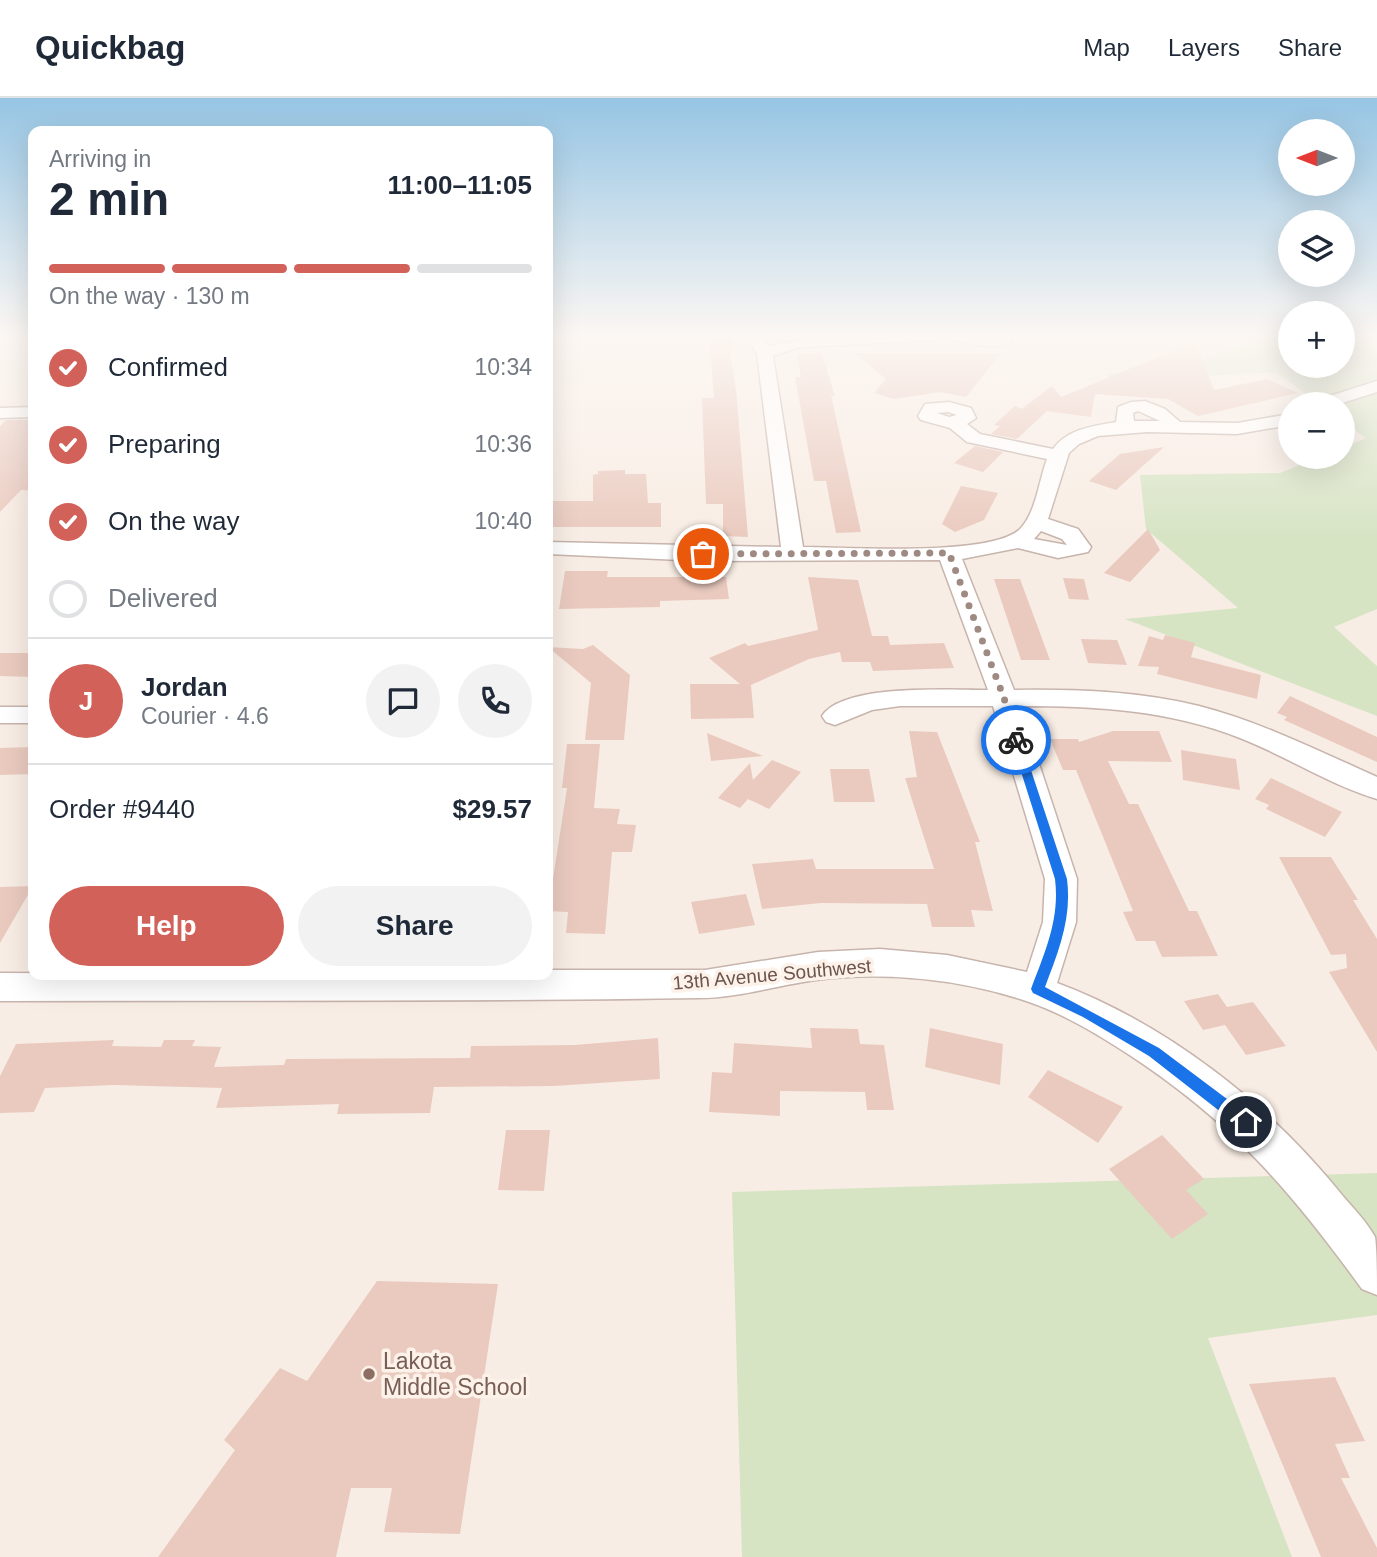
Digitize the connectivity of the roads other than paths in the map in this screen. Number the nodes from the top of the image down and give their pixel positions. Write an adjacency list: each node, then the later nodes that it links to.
1 (771, 402): 12 (street)
2 (28, 412): 3 (street)
3 (0, 413)
4 (955, 423): 8 (street)
5 (1278, 423): 8 (street)
6 (0, 426): 7 (street)
7 (28, 426)
8 (1058, 456): 9 (street)
9 (1035, 522): 10 (street); 10 (street)
10 (1017, 541): 13 (street)
11 (553, 548): 12 (street)
12 (793, 553): 13 (street)
13 (949, 553): 14 (street)
14 (1004, 698): 17 (street); 18 (street); 21 (street)
15 (0, 715): 16 (street)
16 (28, 715)
17 (835, 716)
18 (1377, 789)
19 (480, 980): 20 (street, 13th Avenue Southwest); 21 (street, 13th Avenue Southwest)
20 (0, 987)
21 (1038, 989): 22 (street, 13th Avenue Southwest)
22 (1377, 1274)

